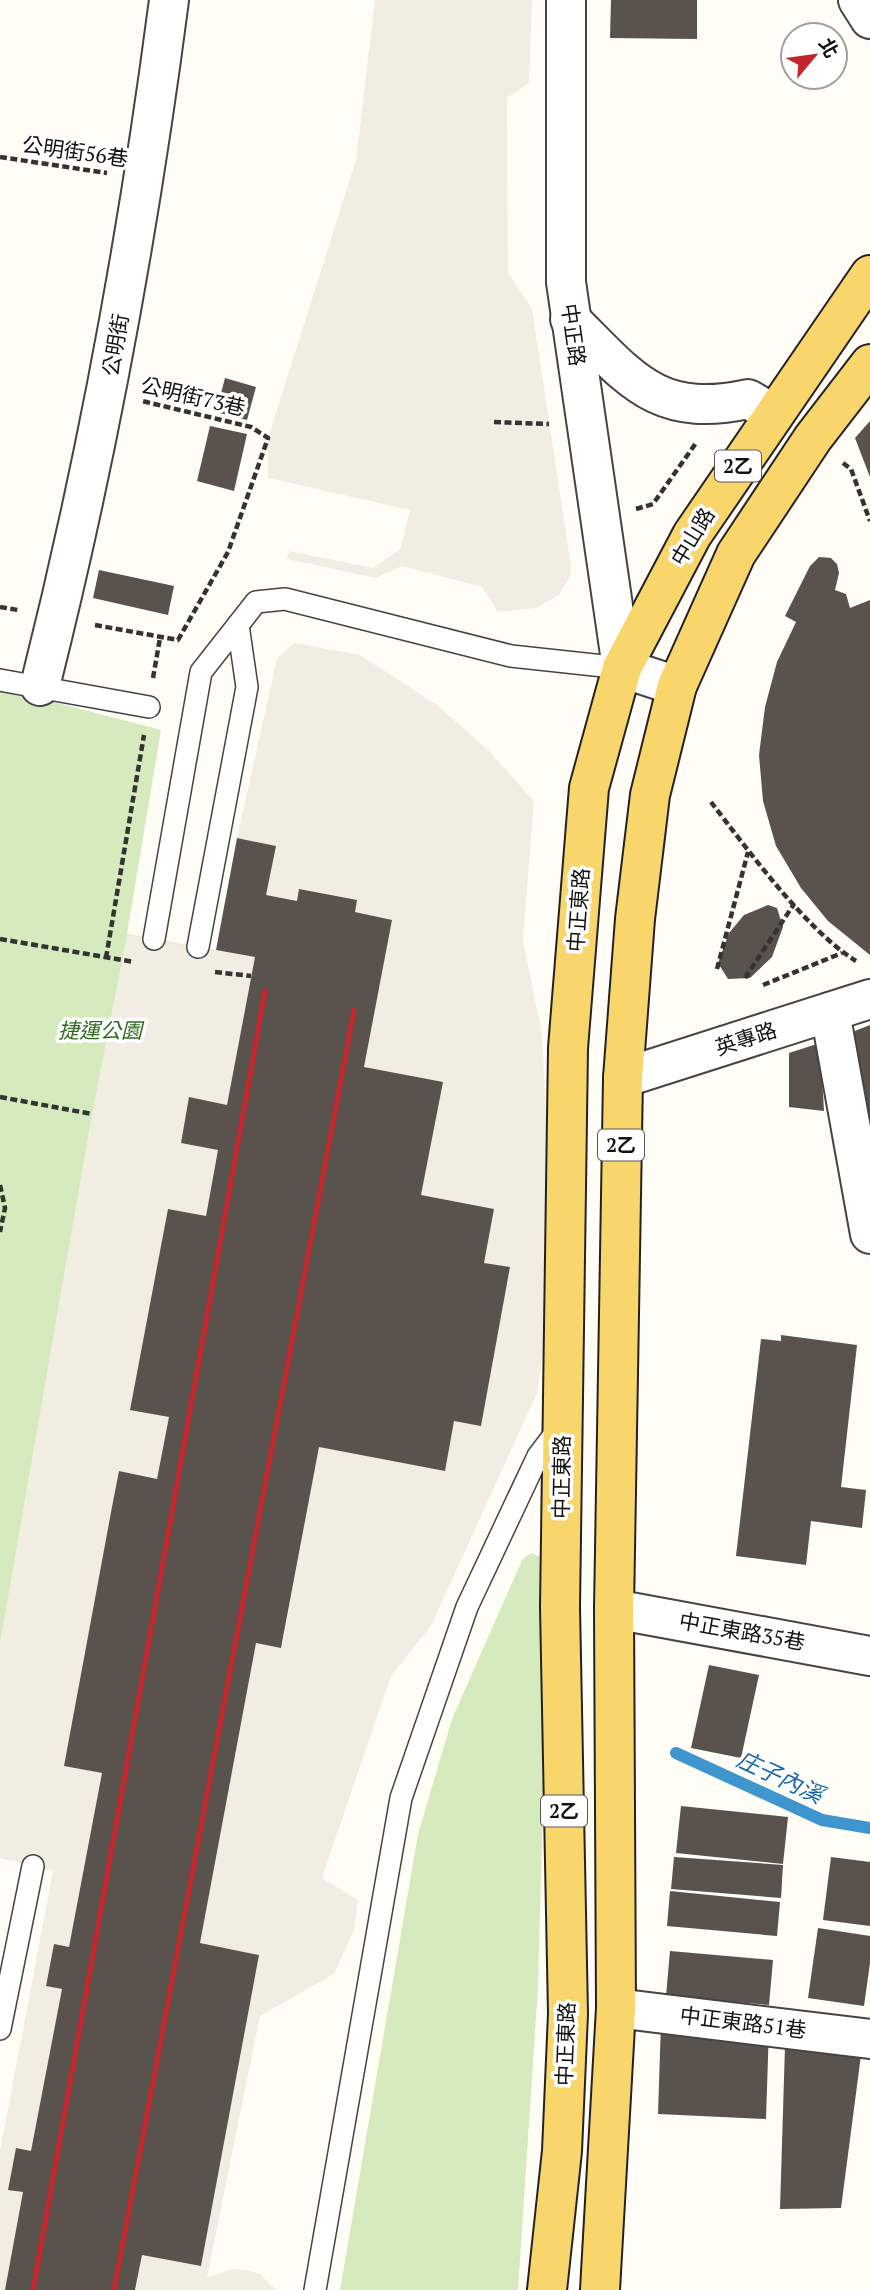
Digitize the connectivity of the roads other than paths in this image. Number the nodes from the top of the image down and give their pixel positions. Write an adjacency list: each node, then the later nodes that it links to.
1 (169, 0): 12 (street, 公明街)
2 (566, 0): 6 (street, 中正路)
3 (858, 0): 4 (street)
4 (870, 19)
5 (870, 275): 8 (main road, 中山路 / 2乙)
6 (570, 319): 8 (street); 10 (street, 中正路)
7 (870, 364): 13 (main road, 2乙)
8 (774, 414): 10 (main road, 中山路 / 2乙)
9 (238, 625): 10 (lane); 15 (lane); 16 (lane)
10 (622, 668): 13 (street); 21 (main road, 中正東路 / 2乙)
11 (0, 680): 12 (lane)
12 (40, 686): 14 (lane)
13 (677, 686): 19 (main road, 2乙)
14 (149, 707)
15 (153, 939)
16 (198, 947)
17 (865, 981): 18 (street, 英專路)
18 (830, 1012): 19 (street, 英專路); 20 (street)
19 (623, 1078): 22 (main road, 2乙)
20 (870, 1234)
21 (563, 1423): 28 (lane); 29 (main road, 中正東路 / 2乙)
22 (614, 1609): 23 (street, 中正東路35巷); 25 (main road, 2乙)
23 (870, 1656)
24 (33, 1866): 26 (lane)
25 (616, 2008): 27 (street, 中正東路51巷); 30 (main road, 2乙)
26 (0, 2029)
27 (870, 2039)
28 (315, 2290)
29 (547, 2290)
30 (600, 2290)

